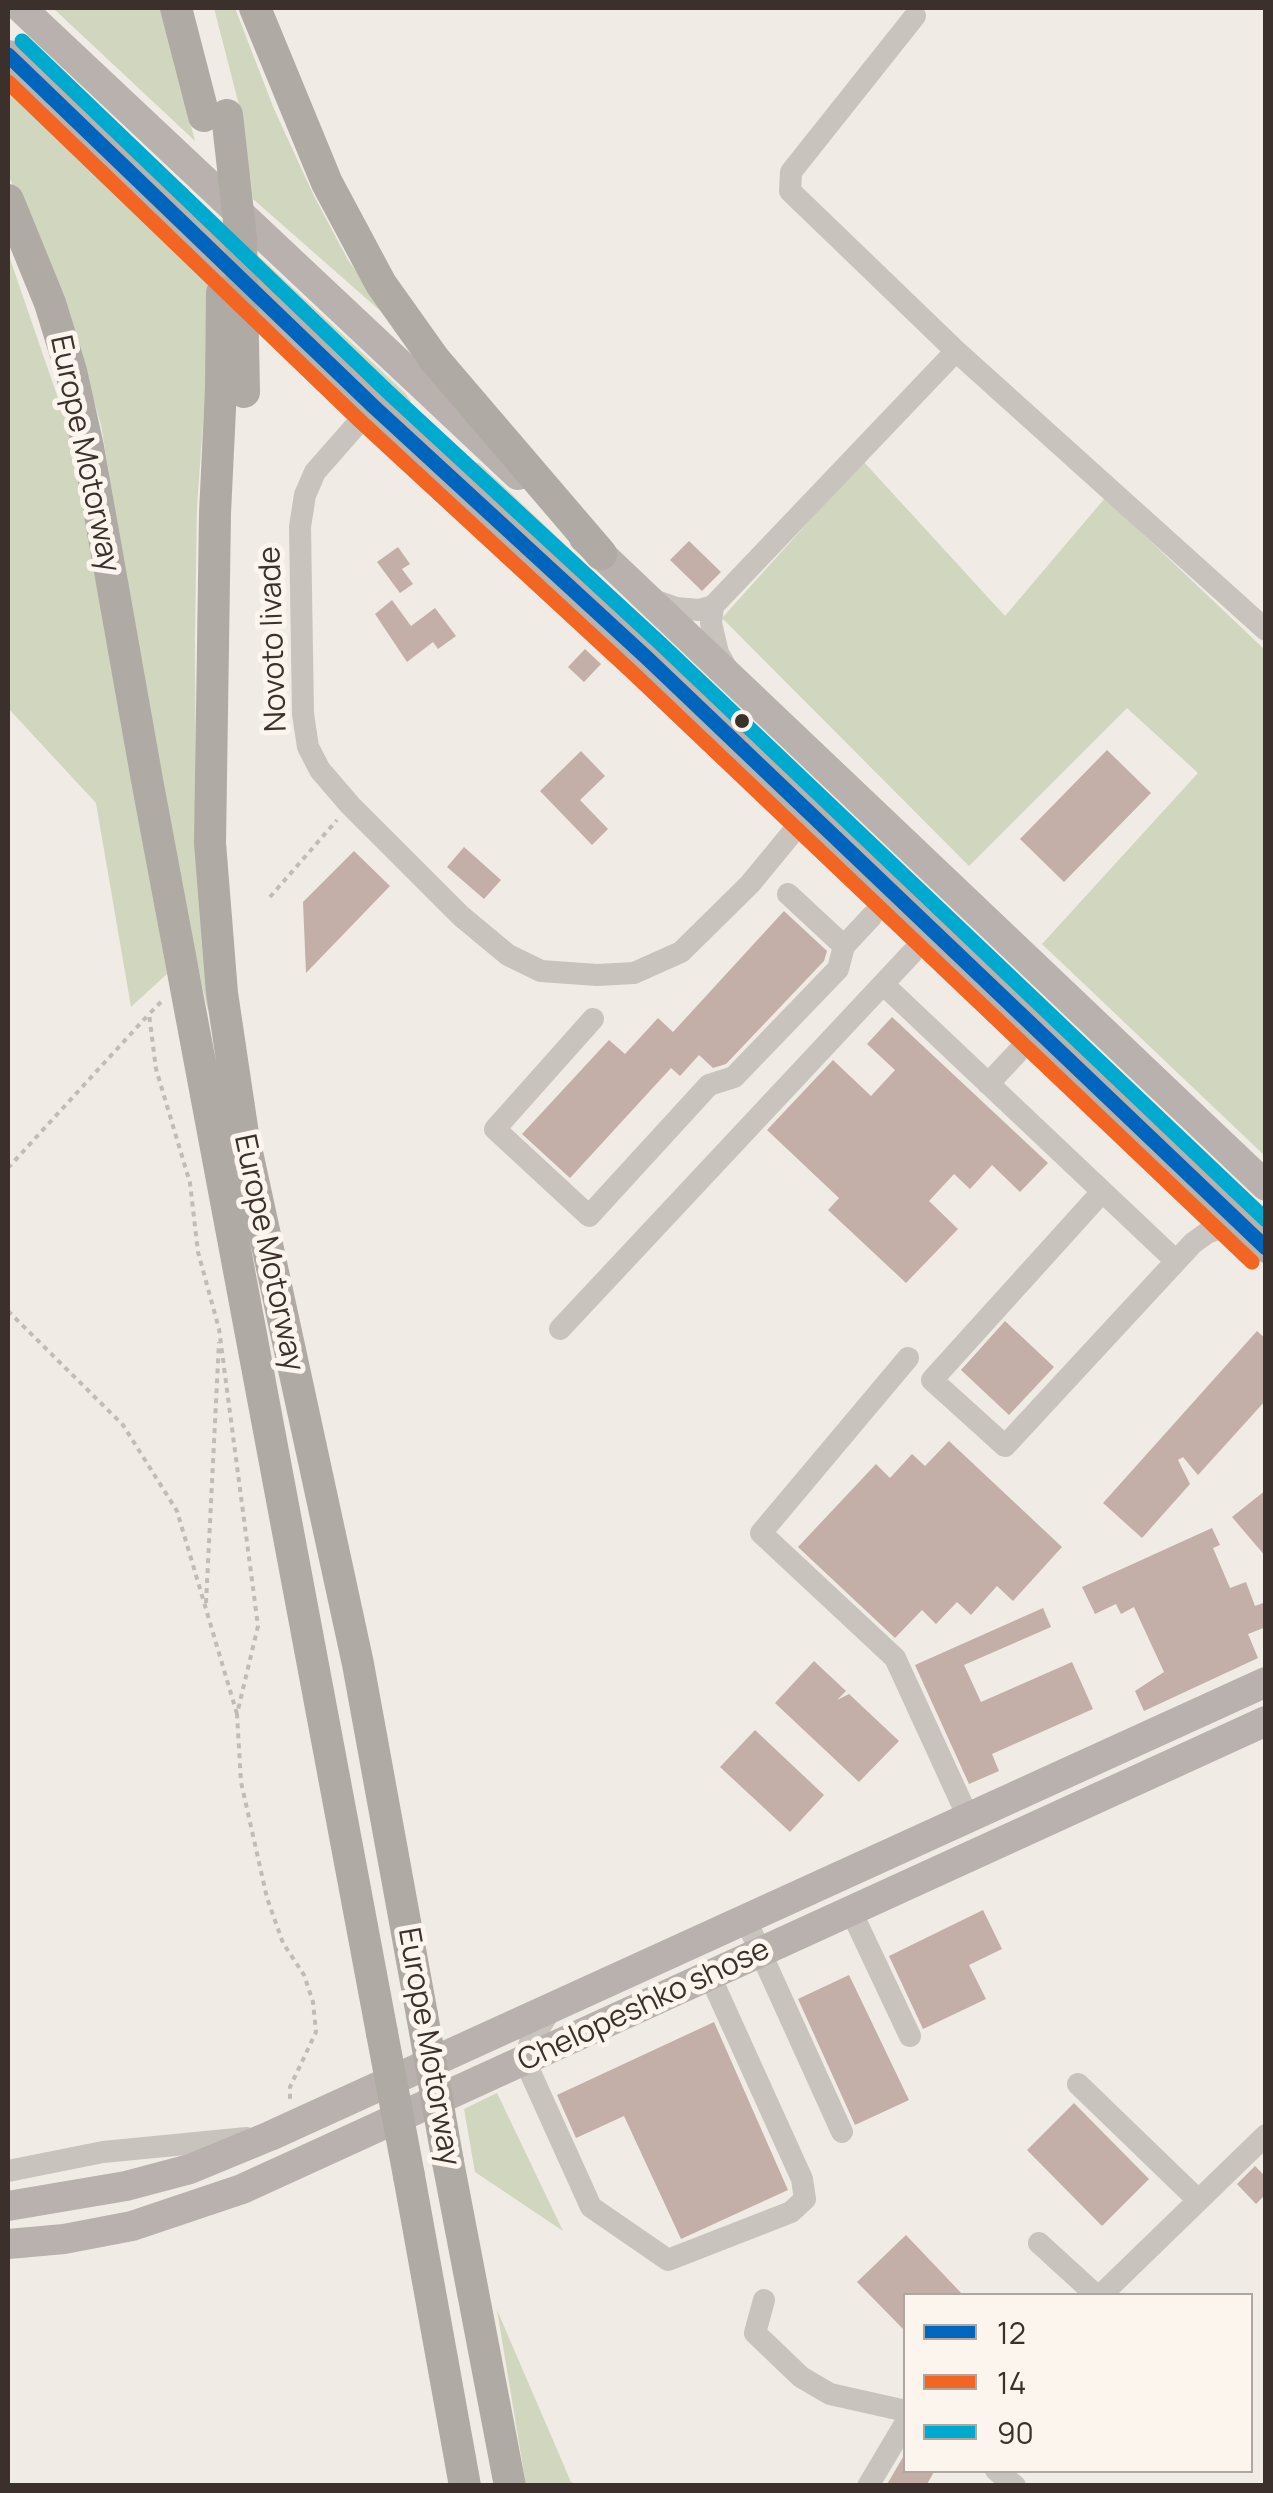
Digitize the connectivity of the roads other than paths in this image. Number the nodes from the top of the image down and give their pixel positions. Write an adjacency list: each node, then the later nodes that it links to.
1 (22, 8): 11 (main road)
2 (176, 8): 7 (highway)
3 (195, 8): 7 (highway)
4 (254, 8): 11 (highway)
5 (914, 16): 9 (street)
6 (8, 54): 10 (main road)
7 (215, 115): 57 (highway, Europe Motorway, bridge)
8 (8, 200): 56 (highway, Europe Motorway, bridge)
9 (956, 352): 13 (street); 14 (street)
10 (374, 406): 16 (street, Novoto livade); 27 (main road)
11 (601, 554): 12 (main road)
12 (646, 597): 13 (street); 15 (main road)
13 (713, 606): 15 (street)
14 (1266, 630)
15 (733, 680): 25 (main road)
16 (792, 832)
17 (788, 894): 19 (street)
18 (872, 916): 19 (street)
19 (844, 946): 22 (street)
20 (912, 953): 21 (street)
21 (883, 984): 24 (street); 30 (street)
22 (593, 1019)
23 (1018, 1054): 24 (street)
24 (988, 1084): 26 (street)
25 (1266, 1186)
26 (1102, 1192): 29 (street); 29 (street)
27 (1238, 1222): 28 (main road); 29 (street)
28 (1266, 1248)
29 (1176, 1262)
30 (560, 1329)
31 (908, 1358): 34 (street)
32 (1266, 1682): 34 (main road, Chelopeshko shose)
33 (1266, 1721): 35 (main road, Chelopeshko shose)
34 (968, 1817): 36 (main road, Chelopeshko shose)
35 (851, 1911): 37 (main road, Chelopeshko shose); 40 (street)
36 (745, 1918): 37 (street); 39 (main road, Chelopeshko shose)
37 (760, 1952): 38 (main road, Chelopeshko shose); 44 (street)
38 (710, 1976): 41 (main road, Chelopeshko shose); 41 (street)
39 (554, 2005): 41 (street); 43 (main road, Chelopeshko shose)
40 (910, 2036)
41 (525, 2061): 50 (main road, Chelopeshko shose)
42 (1078, 2084): 47 (street)
43 (281, 2131): 46 (street); 48 (main road, Chelopeshko shose)
44 (842, 2132)
45 (1266, 2135): 47 (street)
46 (8, 2172)
47 (1198, 2200): 52 (street)
48 (8, 2206)
49 (1039, 2243): 51 (street)
50 (8, 2244)
51 (1095, 2293)
52 (1101, 2293)
53 (764, 2300): 54 (street)
54 (894, 2410)
55 (903, 2427): 58 (street)
56 (465, 2486)
57 (510, 2486)
58 (868, 2486)

